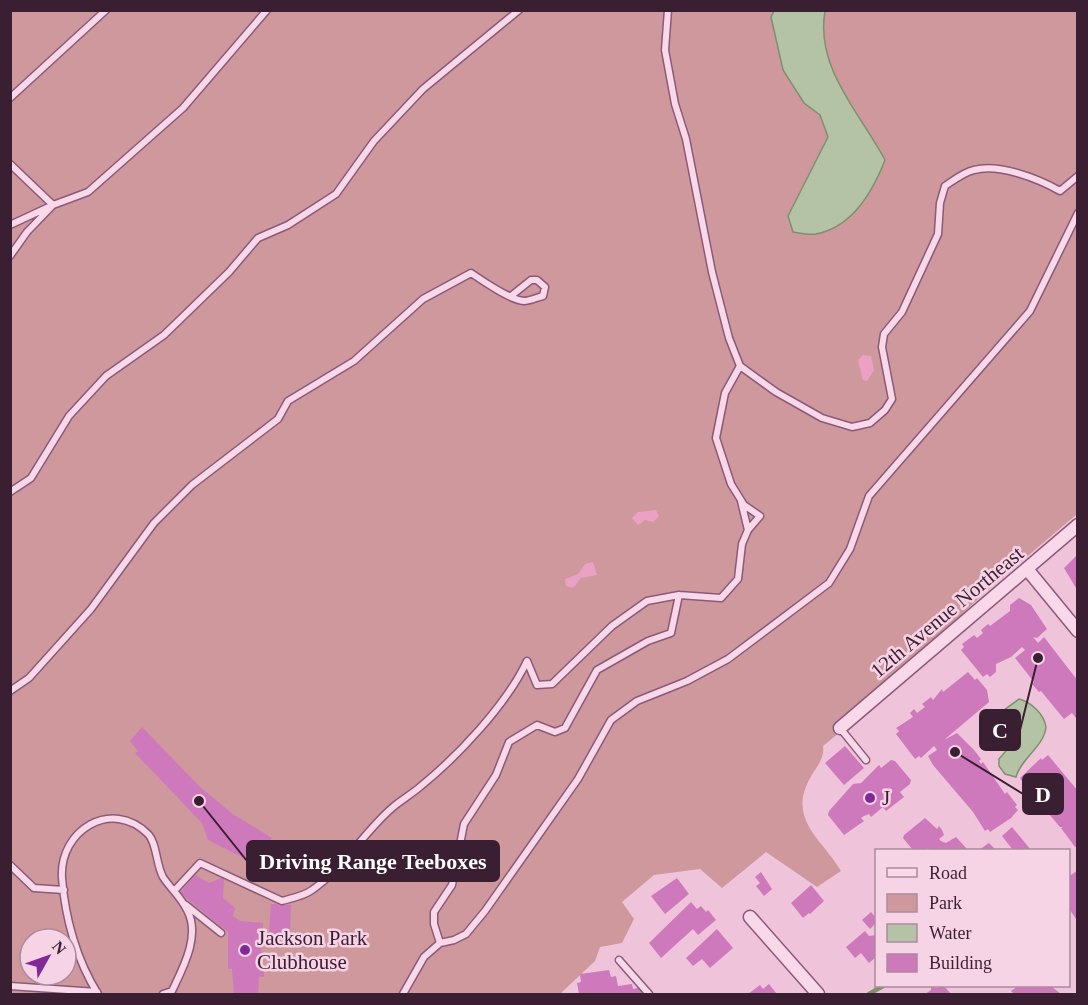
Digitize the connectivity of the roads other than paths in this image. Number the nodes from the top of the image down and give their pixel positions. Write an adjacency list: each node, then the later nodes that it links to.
1 (106, 10): 5 (lane)
2 (267, 10): 10 (lane)
3 (519, 10): 16 (lane)
4 (668, 10): 15 (lane)
5 (10, 98)
6 (10, 164): 7 (lane)
7 (19, 174): 8 (lane); 10 (lane)
8 (10, 175)
9 (1077, 176): 15 (lane)
10 (53, 205): 12 (lane); 13 (lane)
11 (1077, 213): 32 (lane)
12 (10, 225)
13 (10, 256)
14 (512, 296): 14 (lane); 23 (lane)
15 (740, 366): 17 (lane)
16 (10, 492)
17 (741, 501): 19 (lane); 19 (lane)
18 (1077, 525): 20 (street, 12th Avenue Northeast)
19 (748, 530): 21 (lane)
20 (1027, 569): 22 (street); 24 (street, 12th Avenue Northeast)
21 (679, 596): 28 (lane); 32 (lane)
22 (1077, 631)
23 (10, 691)
24 (840, 728): 25 (lane)
25 (866, 760)
26 (10, 865): 27 (lane)
27 (64, 890): 28 (lane); 35 (lane)
28 (175, 890): 29 (lane)
29 (183, 903): 31 (lane); 36 (lane)
30 (750, 917): 39 (street)
31 (221, 933)
32 (440, 943): 37 (lane)
33 (620, 960): 38 (lane)
34 (10, 986): 35 (lane)
35 (97, 993)
36 (163, 994)
37 (403, 994)
38 (649, 994)
39 (818, 994)

